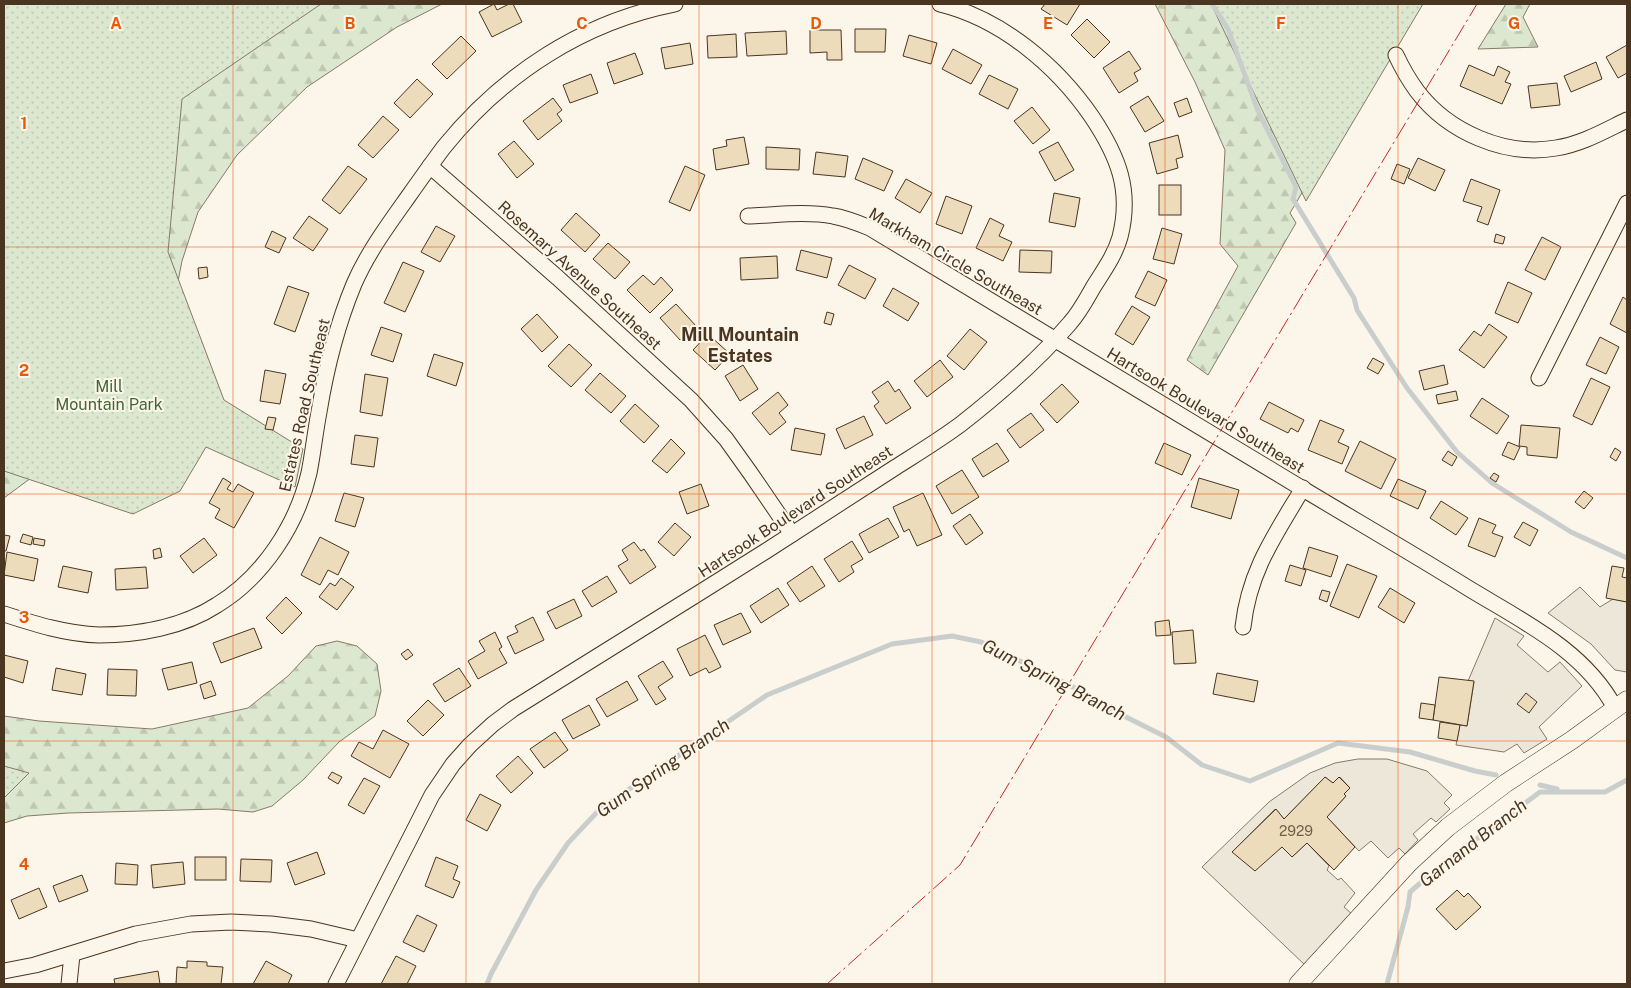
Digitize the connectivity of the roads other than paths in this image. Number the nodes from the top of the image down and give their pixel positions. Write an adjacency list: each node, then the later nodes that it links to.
1 (676, 4): 5 (street, Estates Road Southeast)
2 (940, 4): 8 (street)
3 (1396, 55): 4 (street)
4 (1627, 120)
5 (430, 166): 11 (street, Rosemary Avenue Southeast); 12 (street, Estates Road Southeast)
6 (1627, 203): 9 (street)
7 (748, 216): 8 (street, Markham Circle Southeast)
8 (1055, 339): 10 (street, Hartsook Boulevard Southeast); 11 (street, Hartsook Boulevard Southeast)
9 (1539, 378)
10 (1303, 488): 13 (street); 14 (street, Hartsook Boulevard Southeast)
11 (792, 534): 15 (street, Hartsook Boulevard Southeast)
12 (4, 614)
13 (1242, 626)
14 (1621, 704): 20 (street)
15 (358, 940): 16 (street); 19 (street, Hartsook Boulevard Southeast)
16 (72, 955): 17 (street); 18 (street)
17 (4, 972)
18 (69, 984)
19 (336, 984)
20 (1298, 984)

